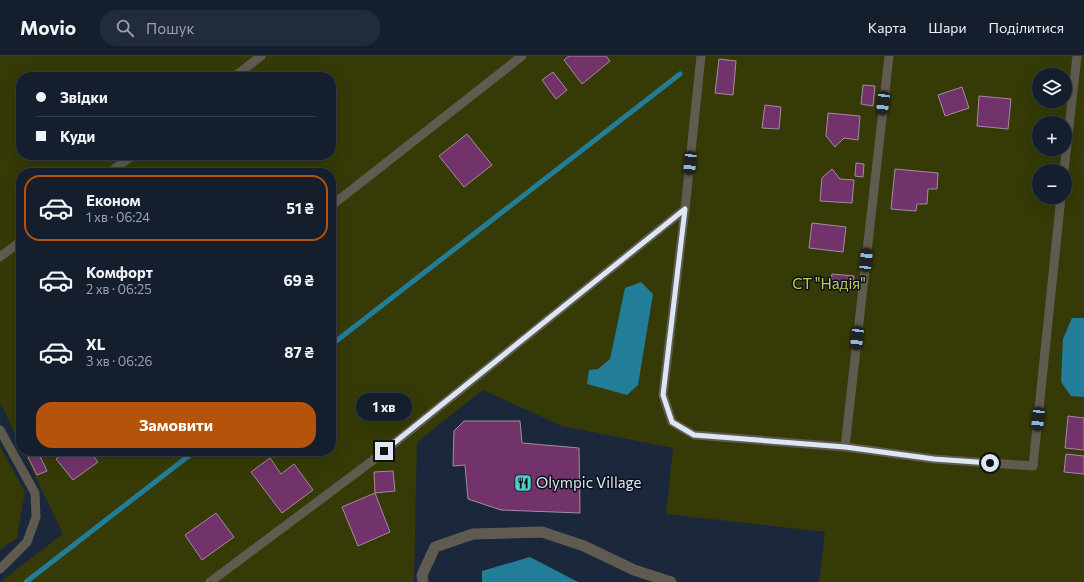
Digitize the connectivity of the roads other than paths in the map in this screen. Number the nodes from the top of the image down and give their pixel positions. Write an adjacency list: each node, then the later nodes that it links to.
1 (261, 56): 6 (lane)
2 (522, 56): 10 (lane)
3 (701, 56): 12 (lane)
4 (888, 56): 16 (lane)
5 (1077, 56): 8 (lane)
6 (240, 72)
7 (126, 160): 9 (lane)
8 (1065, 164)
9 (115, 168)
10 (336, 202)
11 (1061, 204): 16 (lane)
12 (685, 209): 16 (lane); 20 (lane)
13 (16, 245): 14 (lane)
14 (0, 257)
15 (0, 430): 17 (lane)
16 (845, 447)
17 (16, 451)
18 (19, 456): 19 (lane)
19 (0, 569)
20 (210, 582)
21 (422, 582): 22 (street)
22 (671, 582)

